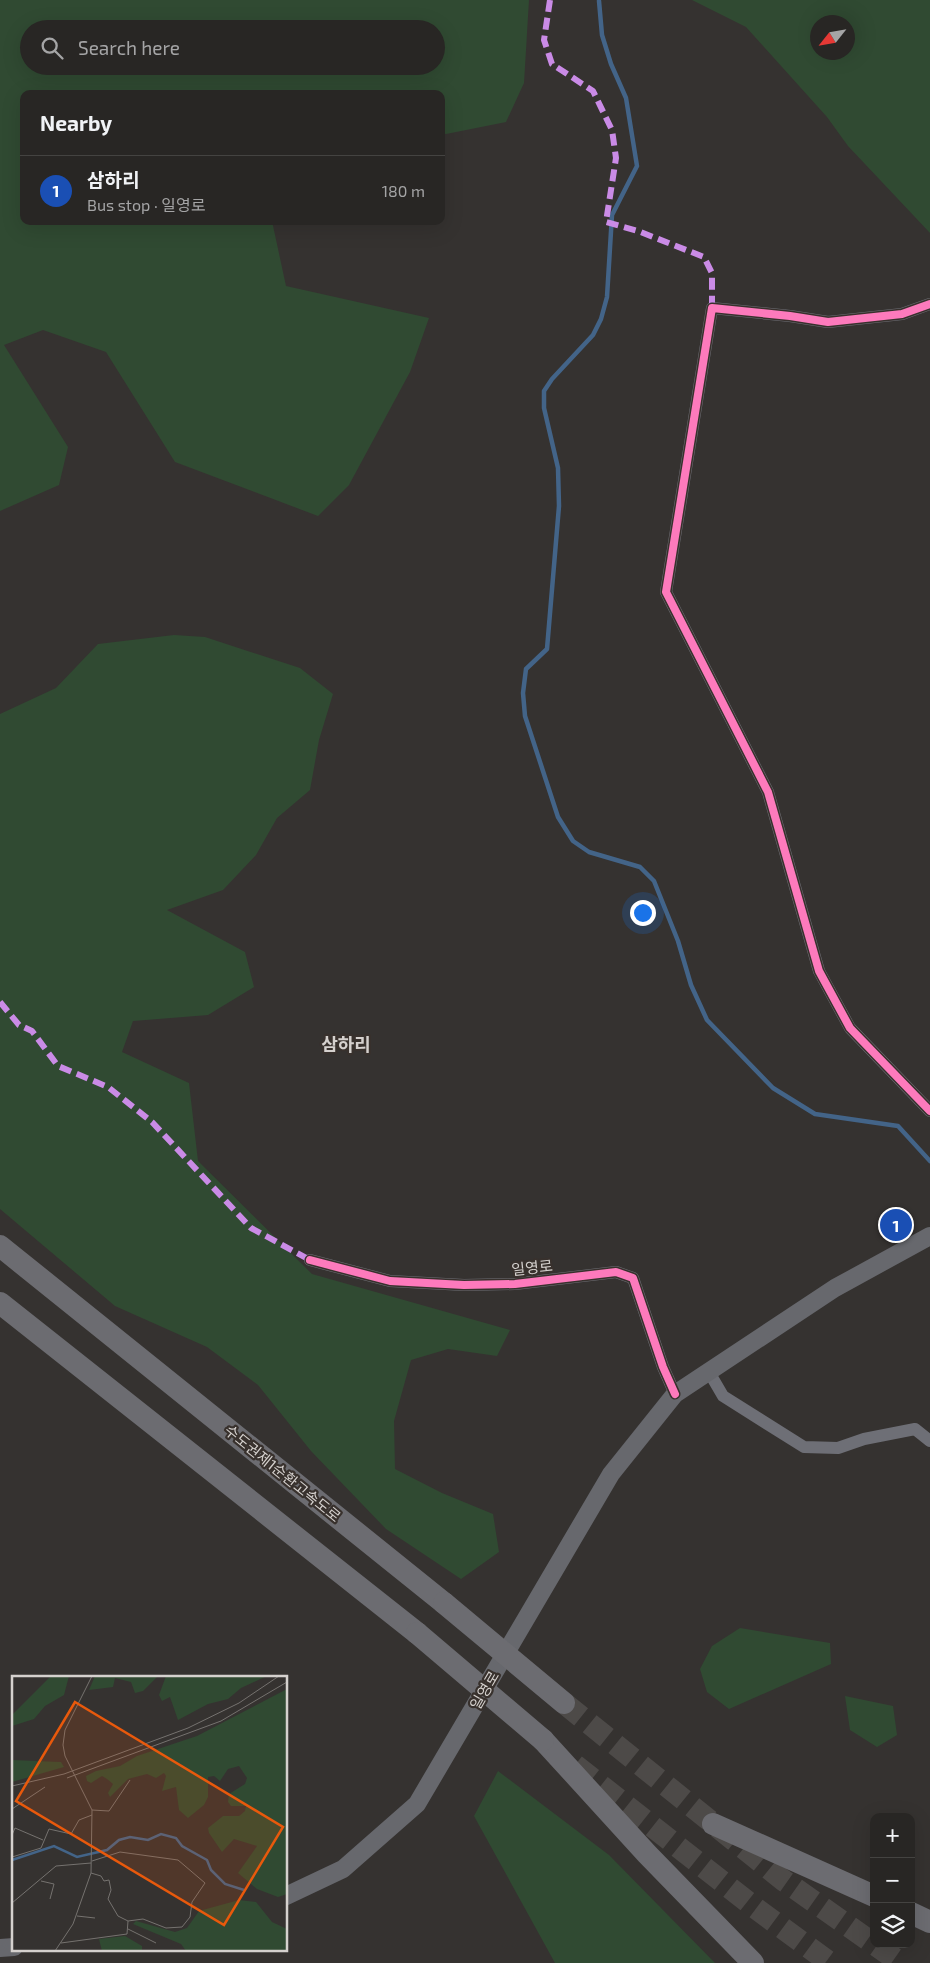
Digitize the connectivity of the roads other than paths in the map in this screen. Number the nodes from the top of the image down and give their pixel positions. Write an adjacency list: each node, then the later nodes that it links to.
1 (930, 304): 2 (street)
2 (930, 1111)
3 (930, 1236): 7 (main road, 일영로)
4 (0, 1246): 10 (highway, 수도권제1순환고속도로, bridge)
5 (310, 1260): 8 (street, 일영로)
6 (0, 1303): 16 (highway, bridge)
7 (709, 1372): 8 (main road, 일영로); 9 (street)
8 (675, 1394): 13 (main road, 일영로)
9 (930, 1441)
10 (564, 1703)
11 (713, 1824): 12 (highway)
12 (870, 1894)
13 (288, 1895)
14 (915, 1915): 15 (highway)
15 (930, 1922)
16 (753, 1963)

